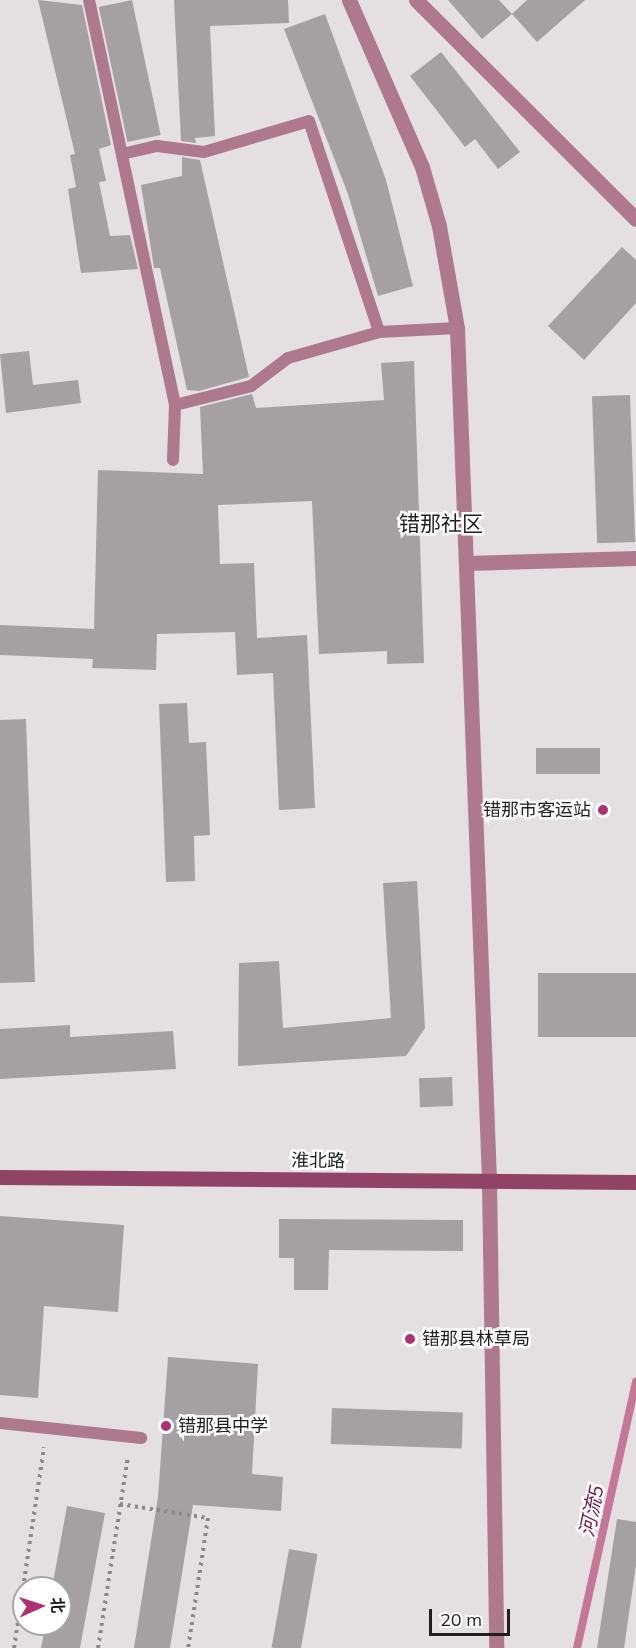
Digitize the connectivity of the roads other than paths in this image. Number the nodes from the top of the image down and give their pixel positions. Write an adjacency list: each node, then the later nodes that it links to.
1 (89, 0): 4 (lane)
2 (349, 0): 6 (street)
3 (416, 0): 5 (street)
4 (122, 154): 7 (lane); 8 (lane)
5 (633, 211)
6 (457, 328): 7 (lane); 11 (street)
7 (379, 332): 8 (lane)
8 (175, 405): 9 (lane)
9 (173, 460)
10 (636, 558): 11 (street)
11 (466, 563): 13 (street)
12 (0, 1177): 13 (street, 淮北路)
13 (489, 1182): 14 (street, 淮北路); 17 (street)
14 (636, 1182)
15 (0, 1423): 16 (lane)
16 (136, 1438)
17 (496, 1648)

